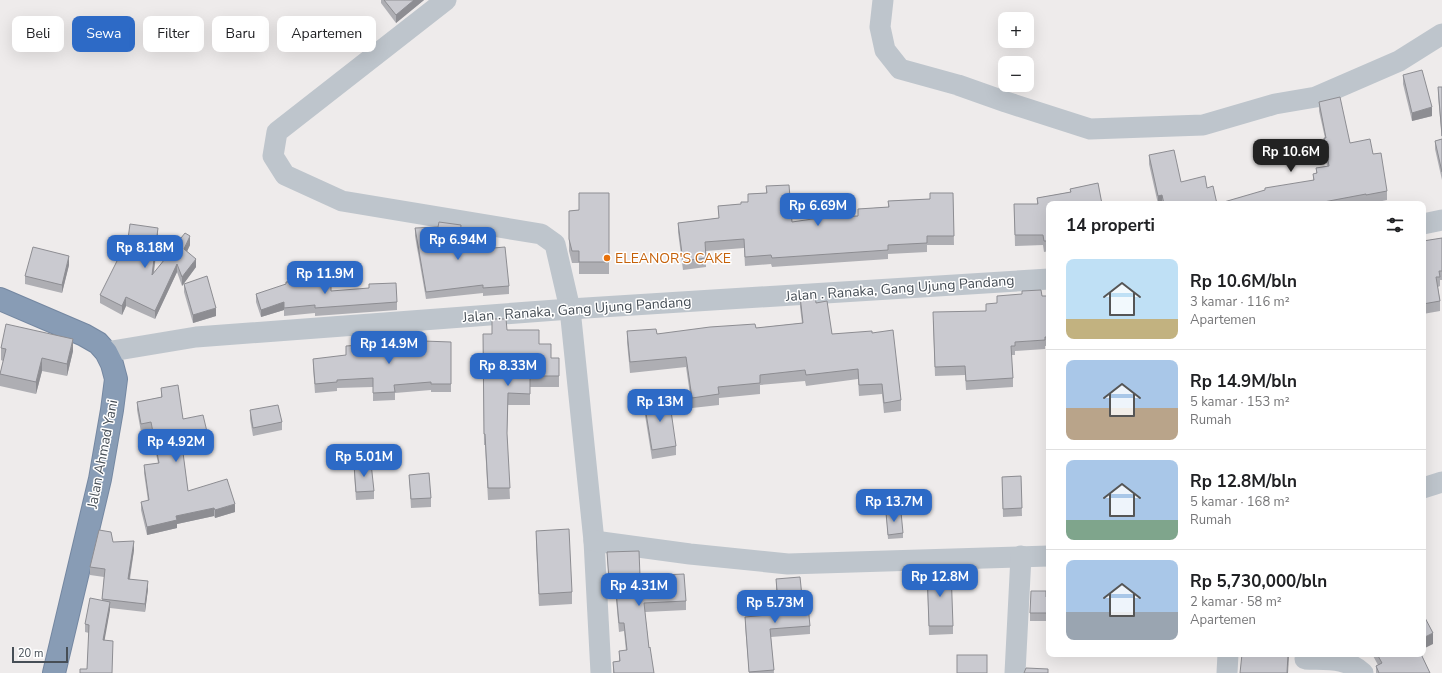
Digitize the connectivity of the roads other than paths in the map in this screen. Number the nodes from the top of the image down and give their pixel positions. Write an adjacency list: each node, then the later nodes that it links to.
1 (446, 0): 8 (street)
2 (883, 0): 3 (street)
3 (1442, 34)
4 (1442, 220): 5 (street)
5 (1426, 223)
6 (1046, 279): 8 (street, Jalan . Ranaka, Gang Ujung Pandang)
7 (0, 299): 9 (highway, Jalan Ahmad Yani)
8 (570, 309): 9 (street, Jalan . Ranaka, Gang Ujung Pandang); 12 (street)
9 (106, 352): 17 (highway, Jalan Ahmad Yani)
10 (1442, 482): 11 (street)
11 (1426, 487)
12 (594, 541): 13 (street); 18 (street)
13 (1021, 556): 14 (street); 19 (street)
14 (1046, 556)
15 (1228, 657): 20 (street)
16 (1305, 658): 21 (street)
17 (54, 673)
18 (601, 673)
19 (1015, 673)
20 (1227, 673)
21 (1363, 673)

